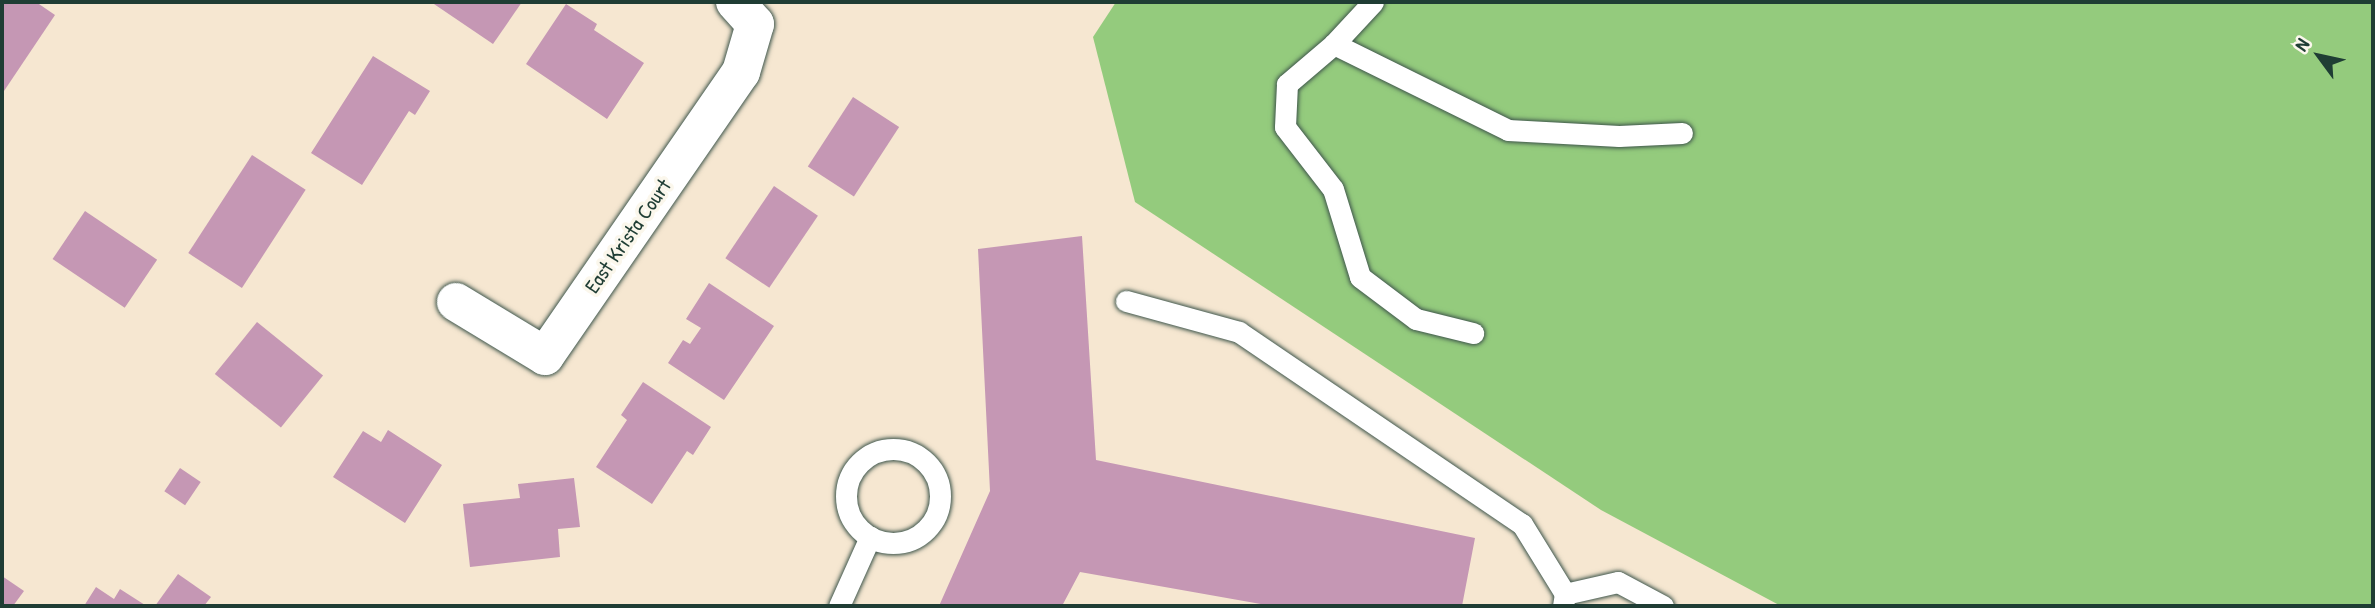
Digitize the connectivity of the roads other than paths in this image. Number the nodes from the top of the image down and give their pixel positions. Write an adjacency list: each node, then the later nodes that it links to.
1 (1373, 2): 3 (lane)
2 (745, 13): 6 (street, East Krista Court)
3 (1334, 44): 4 (lane); 7 (lane)
4 (1682, 133)
5 (1126, 301): 9 (lane)
6 (456, 302)
7 (1473, 333)
8 (870, 537): 8 (lane); 10 (lane)
9 (1564, 600): 11 (lane)
10 (839, 606)
11 (1662, 606)

